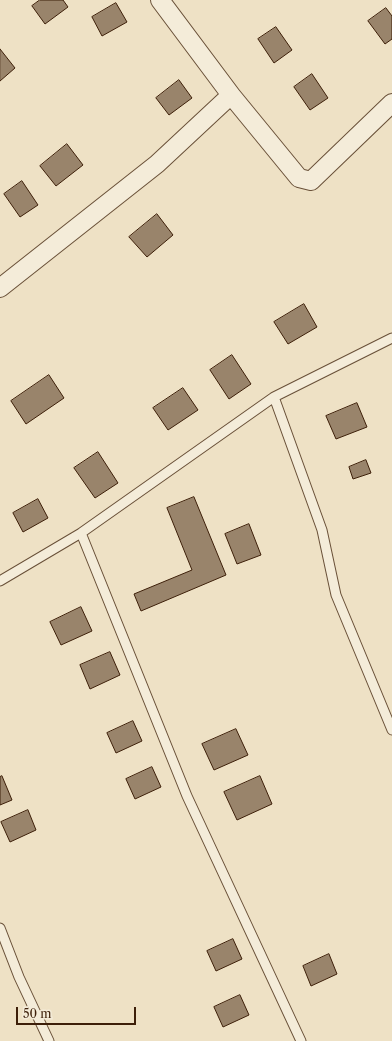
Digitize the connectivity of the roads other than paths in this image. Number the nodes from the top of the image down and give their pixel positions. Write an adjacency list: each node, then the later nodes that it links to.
1 (160, 0): 2 (street)
2 (231, 95): 3 (street); 4 (street)
3 (392, 103)
4 (0, 288)
5 (392, 338): 6 (lane)
6 (274, 397): 7 (lane); 9 (lane)
7 (81, 533): 8 (lane); 12 (lane)
8 (0, 581)
9 (392, 730)
10 (0, 928): 11 (lane)
11 (49, 1041)
12 (301, 1041)

